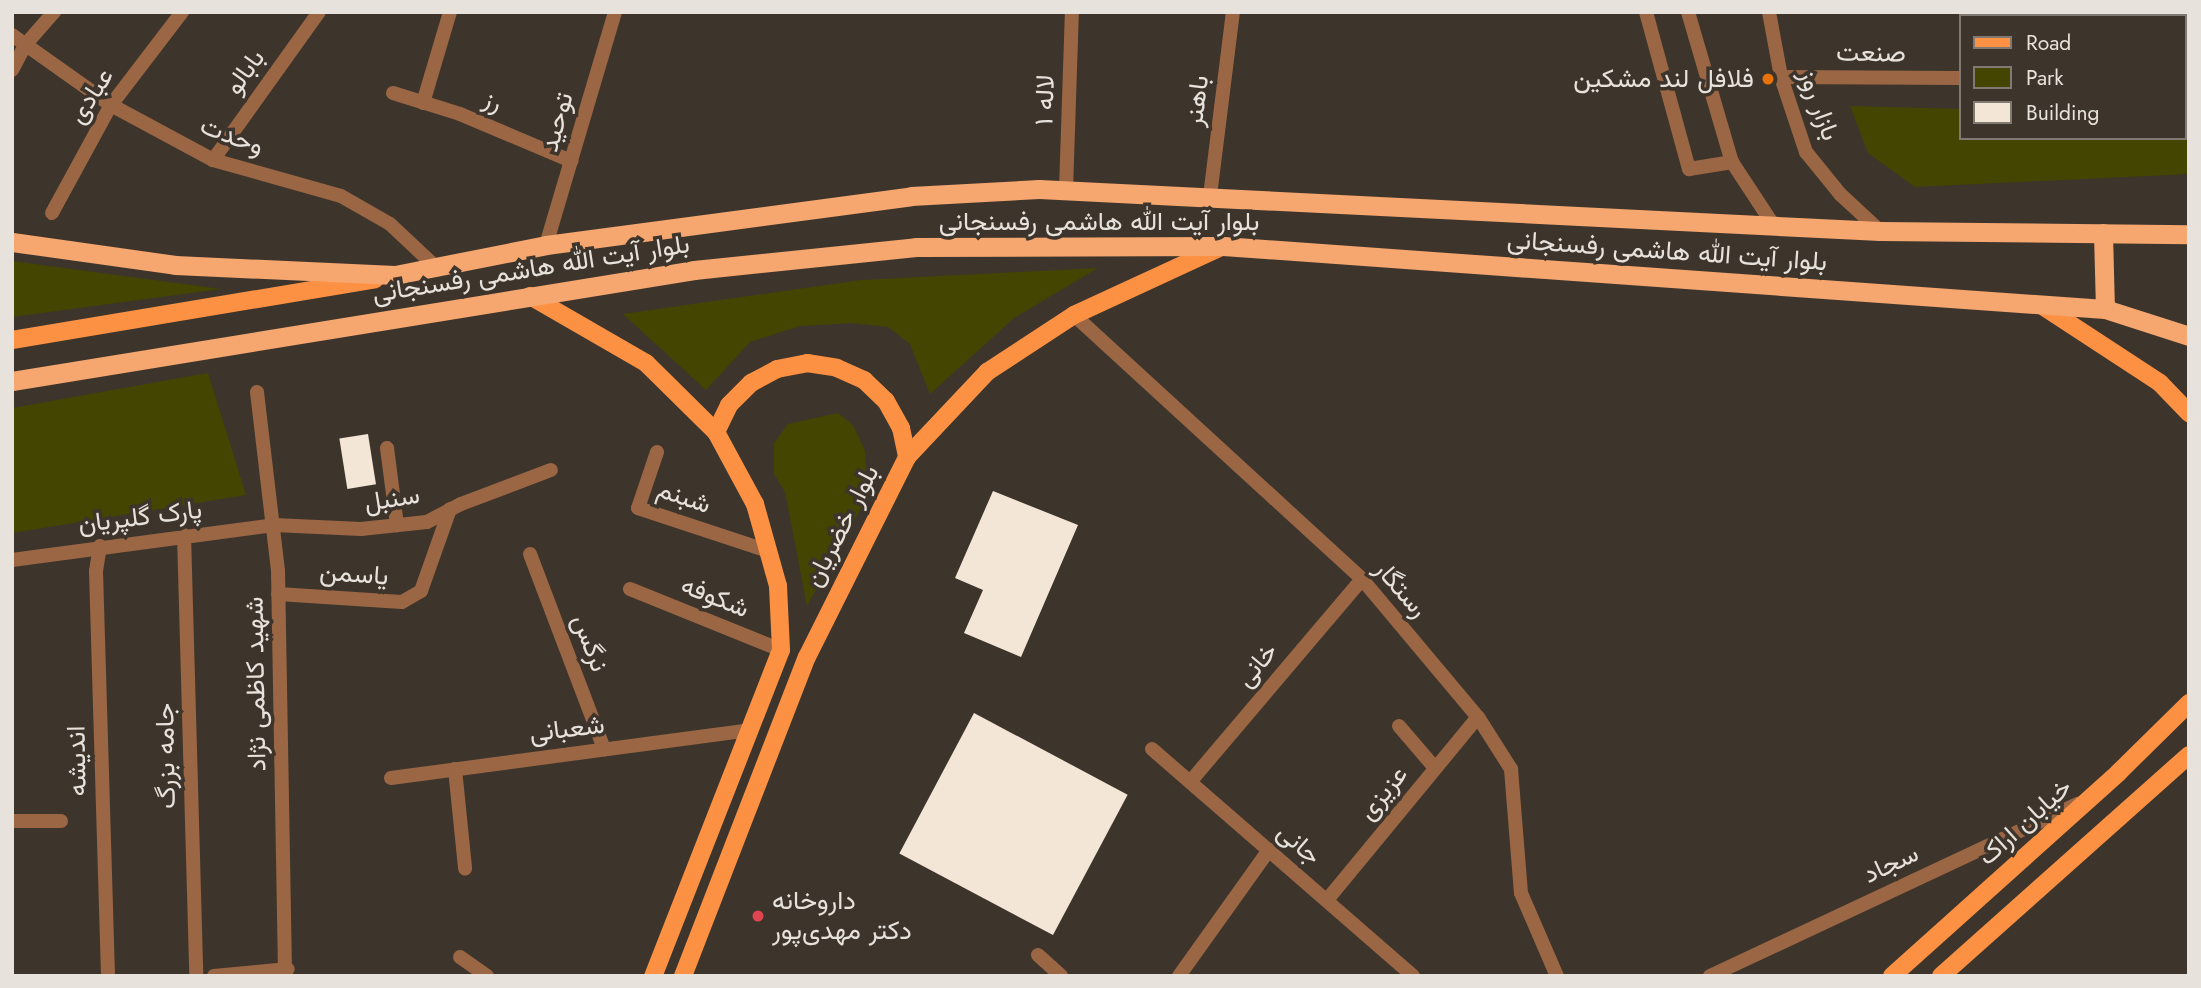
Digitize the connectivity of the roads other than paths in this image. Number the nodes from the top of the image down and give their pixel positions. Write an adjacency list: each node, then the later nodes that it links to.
1 (54, 12): 12 (street)
2 (181, 12): 18 (street, عبادی)
3 (319, 12): 19 (street, بابالو)
4 (450, 12): 17 (street)
5 (615, 12): 20 (street, توحید)
6 (1072, 12): 22 (street, لاله ۱)
7 (1233, 12): 23 (street, باهنر)
8 (1646, 12): 21 (street)
9 (1688, 12): 21 (street)
10 (1769, 12): 14 (street, بازار روز)
11 (12, 35): 12 (street, وحدت)
12 (26, 44): 13 (street); 18 (street, وحدت)
13 (12, 70)
14 (1781, 77): 15 (street, صنعت); 26 (street, بازار روز)
15 (1960, 78)
16 (393, 93): 17 (street, رز)
17 (423, 103): 20 (street, رز)
18 (111, 105): 19 (street, وحدت); 24 (street, عبادی)
19 (213, 160): 32 (street, وحدت)
20 (572, 161): 30 (street, توحید)
21 (1732, 162): 25 (street)
22 (1066, 190): 23 (highway, بلوار آیت الله هاشمی رفسنجانی); 30 (highway, بلوار آیت الله هاشمی رفسنجانی)
23 (1210, 196): 25 (highway, بلوار آیت الله هاشمی رفسنجانی)
24 (52, 212)
25 (1774, 226): 26 (highway, بلوار آیت الله هاشمی رفسنجانی)
26 (1880, 231): 27 (highway, بلوار آیت الله هاشمی رفسنجانی)
27 (2103, 233): 28 (highway, بلوار آیت الله هاشمی رفسنجانی); 36 (highway)
28 (2189, 234)
29 (12, 242): 33 (highway)
30 (546, 245): 32 (highway, بلوار آیت الله هاشمی رفسنجانی)
31 (1223, 246): 34 (highway, بلوار آیت الله هاشمی رفسنجانی); 35 (highway, بلوار آیت الله هاشمی رفسنجانی); 37 (main road, بلوار خضریان)
32 (438, 269): 33 (highway, بلوار آیت الله هاشمی رفسنجانی)
33 (395, 275): 39 (main road, بلوار آیت الله هاشمی رفسنجانی)
34 (530, 296): 40 (highway, بلوار آیت الله هاشمی رفسنجانی); 43 (main road, بلوار خضریان)
35 (2041, 305): 36 (highway, بلوار آیت الله هاشمی رفسنجانی); 42 (main road)
36 (2105, 309): 38 (highway, بلوار آیت الله هاشمی رفسنجانی)
37 (1074, 315): 46 (main road, بلوار خضریان); 56 (street, رستگار)
38 (2189, 337)
39 (12, 340)
40 (12, 381)
41 (257, 392): 49 (street, شهید کاظمی نژاد)
42 (2189, 413)
43 (716, 432): 46 (main road); 53 (main road, بلوار خضریان)
44 (387, 448): 50 (street)
45 (657, 452): 53 (street, شبنم)
46 (906, 457): 85 (main road, بلوار خضریان)
47 (551, 470): 48 (street, سنبل)
48 (450, 509): 50 (street, سنبل); 58 (street, یاسمن)
49 (274, 525): 50 (street, سنبل); 51 (street, پارک گلپریان); 58 (street, شهید کاظمی نژاد)
50 (397, 525)
51 (184, 535): 52 (street, پارک گلپریان); 81 (street, جامه بزرگ)
52 (100, 546): 55 (street, پارک گلپریان); 80 (street, اندیشه)
53 (768, 551): 59 (main road, بلوار خضریان)
54 (530, 554): 64 (street, نرگس)
55 (12, 560)
56 (1362, 579): 61 (street, رستگار); 70 (street, خانی)
57 (630, 589): 59 (street, شکوفه)
58 (278, 594): 79 (street, شهید کاظمی نژاد)
59 (781, 650): 63 (main road, بلوار خضریان)
60 (2189, 703): 71 (main road, خیابان اراک)
61 (1478, 717): 67 (street, عزیزی); 89 (street, رستگار)
62 (1399, 726): 67 (street)
63 (750, 730): 64 (street, شعبانی); 84 (main road, بلوار خضریان)
64 (604, 749): 68 (street, شعبانی)
65 (1152, 750): 70 (street, جانی)
66 (2189, 755): 92 (main road)
67 (1435, 768): 76 (street, عزیزی)
68 (455, 769): 69 (street, شعبانی); 75 (street)
69 (391, 778)
70 (1190, 782): 74 (street, جانی)
71 (2092, 797): 90 (street, سجاد); 91 (main road, خیابان اراک)
72 (12, 821): 73 (street)
73 (61, 821)
74 (1269, 850): 76 (street, جانی); 87 (street)
75 (466, 867)
76 (1327, 900): 88 (street, جانی)
77 (1038, 954): 86 (street)
78 (460, 957): 83 (street)
79 (286, 972): 82 (street)
80 (108, 976)
81 (196, 976)
82 (214, 976)
83 (487, 976)
84 (653, 976)
85 (682, 976)
86 (1062, 976)
87 (1179, 976)
88 (1413, 976)
89 (1557, 976)
90 (1710, 976)
91 (1892, 976)
92 (1941, 976)

